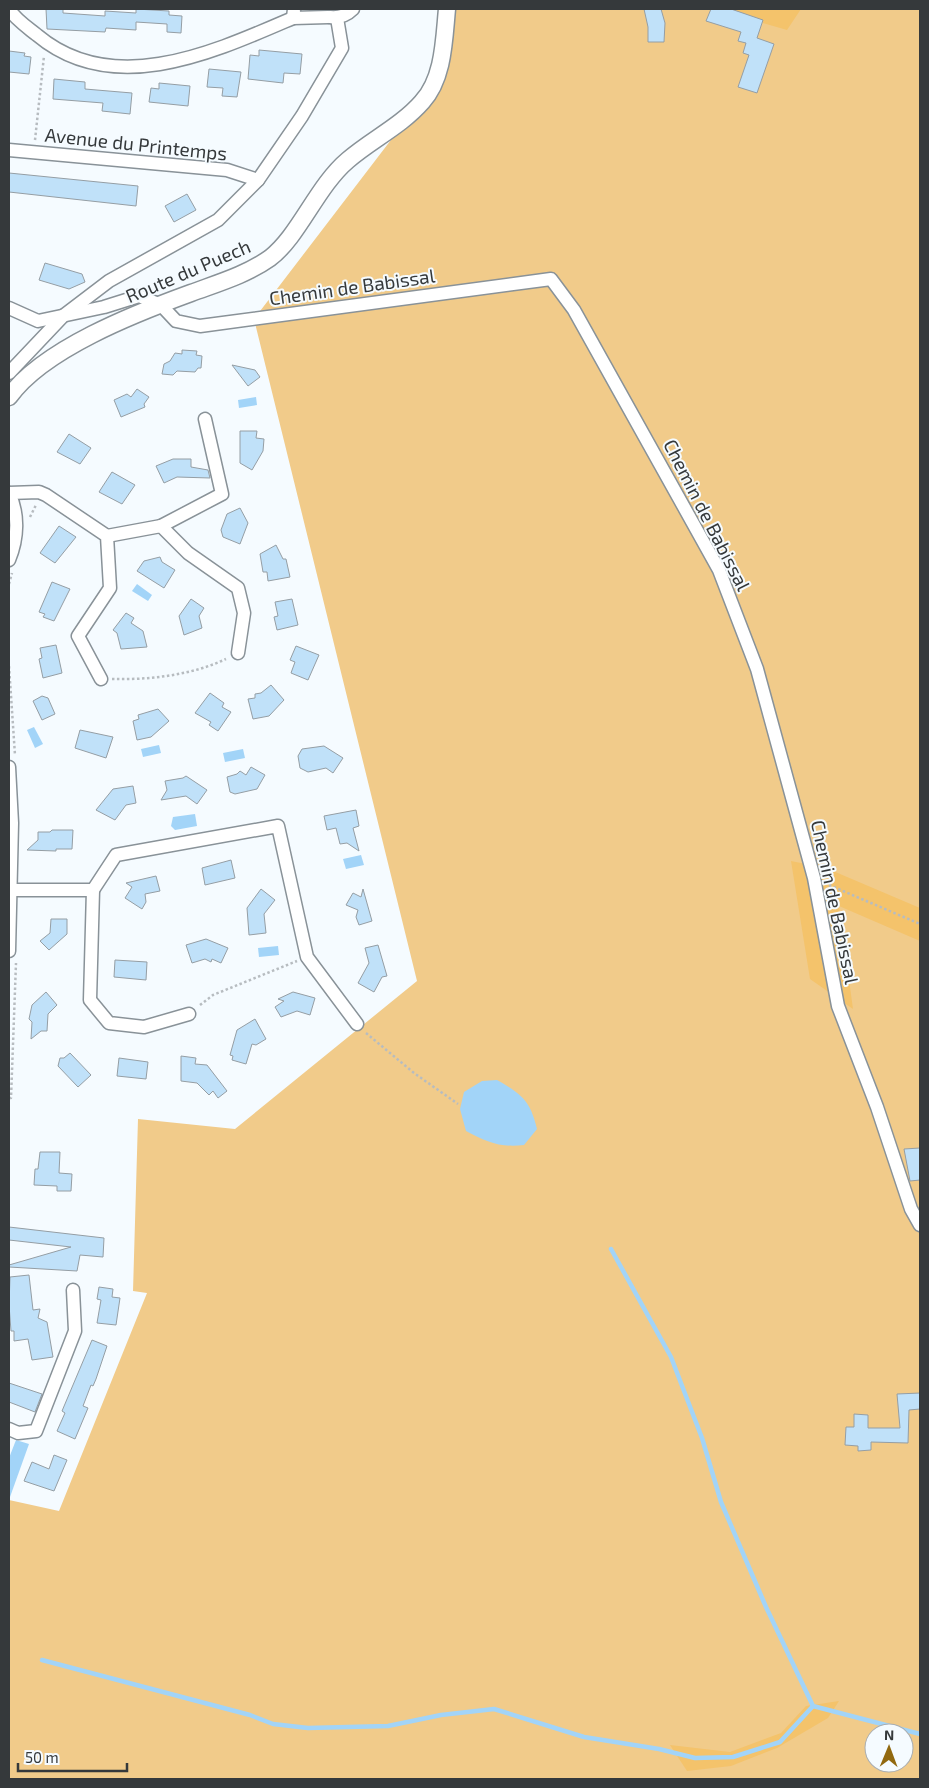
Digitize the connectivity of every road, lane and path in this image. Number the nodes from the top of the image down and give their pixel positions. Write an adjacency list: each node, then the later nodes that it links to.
1 (316, 9): 6 (street)
2 (353, 9): 6 (street)
3 (447, 9): 11 (street, Route du Puech)
4 (10, 12): 7 (street)
5 (294, 13): 6 (street); 7 (street)
6 (333, 18): 10 (street)
7 (46, 42): 8 (path)
8 (35, 142)
9 (9, 150): 10 (street, Avenue du Printemps)
10 (258, 180): 13 (street)
11 (162, 304): 13 (street); 15 (street, Route du Puech); 24 (street, Chemin de Babissal)
12 (9, 308): 13 (street)
13 (63, 316): 14 (street)
14 (9, 373)
15 (9, 397)
16 (205, 420): 18 (street)
17 (9, 493): 19 (street); 20 (street)
18 (160, 526): 19 (street); 21 (street)
19 (106, 536): 22 (street)
20 (9, 560)
21 (238, 653): 22 (path)
22 (101, 679)
23 (9, 767): 25 (street)
24 (814, 878): 27 (path); 33 (street, Chemin de Babissal)
25 (12, 890): 26 (street); 28 (street)
26 (93, 890): 29 (street); 30 (street)
27 (920, 924)
28 (9, 951)
29 (307, 957): 30 (path); 31 (street)
30 (189, 1014)
31 (357, 1024): 32 (path)
32 (458, 1104)
33 (920, 1225)
34 (73, 1290): 35 (street)
35 (9, 1430)

